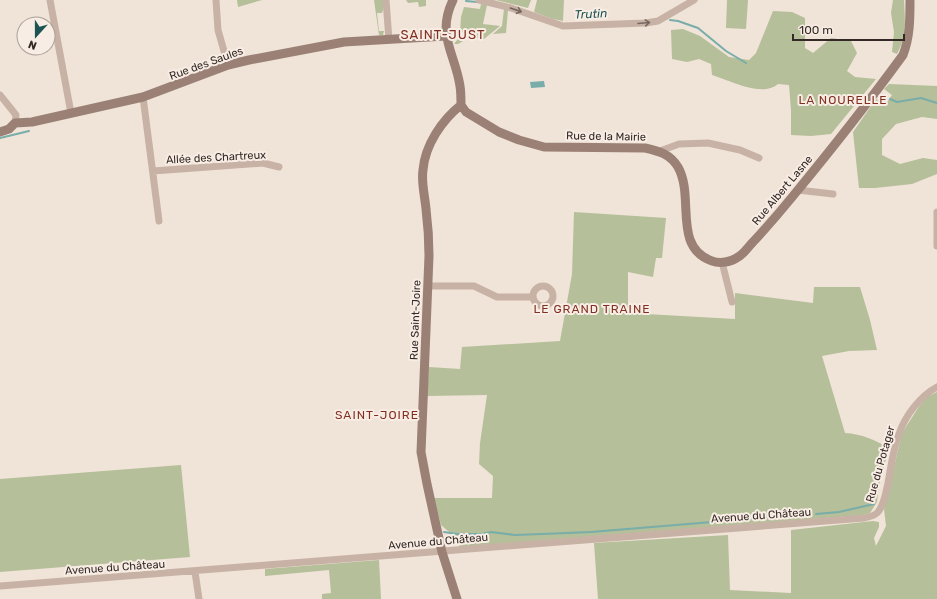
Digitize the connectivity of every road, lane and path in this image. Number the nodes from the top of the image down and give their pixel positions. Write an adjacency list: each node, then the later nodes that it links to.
1 (50, 0): 14 (street)
2 (216, 0): 10 (street)
3 (386, 0): 9 (street)
4 (453, 0): 8 (street)
5 (479, 0): 6 (street, one-way to 6)
6 (694, 0)
7 (910, 0): 21 (street, Rue Albert Lasne)
8 (446, 36): 9 (street, Rue des Saules); 13 (street)
9 (389, 40): 10 (street, Rue des Saules)
10 (228, 65): 12 (street, Rue des Saules)
11 (0, 96): 15 (street)
12 (143, 97): 14 (street, Rue des Saules); 20 (street)
13 (461, 105): 17 (street, Rue de la Mairie); 27 (street, Rue Saint-Joire)
14 (71, 113): 15 (street, Rue des Saules)
15 (16, 123): 16 (street, Rue des Saules)
16 (0, 132)
17 (660, 151): 18 (street, Rue de la Mairie); 26 (street)
18 (759, 158)
19 (279, 167): 20 (street, Allée des Chartreux)
20 (153, 171): 24 (street)
21 (798, 190): 22 (street); 26 (street, Rue Albert Lasne)
22 (833, 194)
23 (937, 212): 25 (street)
24 (159, 221)
25 (937, 246)
26 (722, 262): 29 (street)
27 (429, 286): 28 (street); 32 (street, Rue Saint-Joire)
28 (534, 297)
29 (732, 302)
30 (937, 387): 31 (street, Rue du Potager)
31 (877, 513): 32 (street, Avenue du Château)
32 (442, 552): 33 (street, Avenue du Château); 36 (street, Rue Saint-Joire)
33 (195, 572): 34 (street, Avenue du Château); 35 (street)
34 (0, 586)
35 (199, 599)
36 (457, 599)

